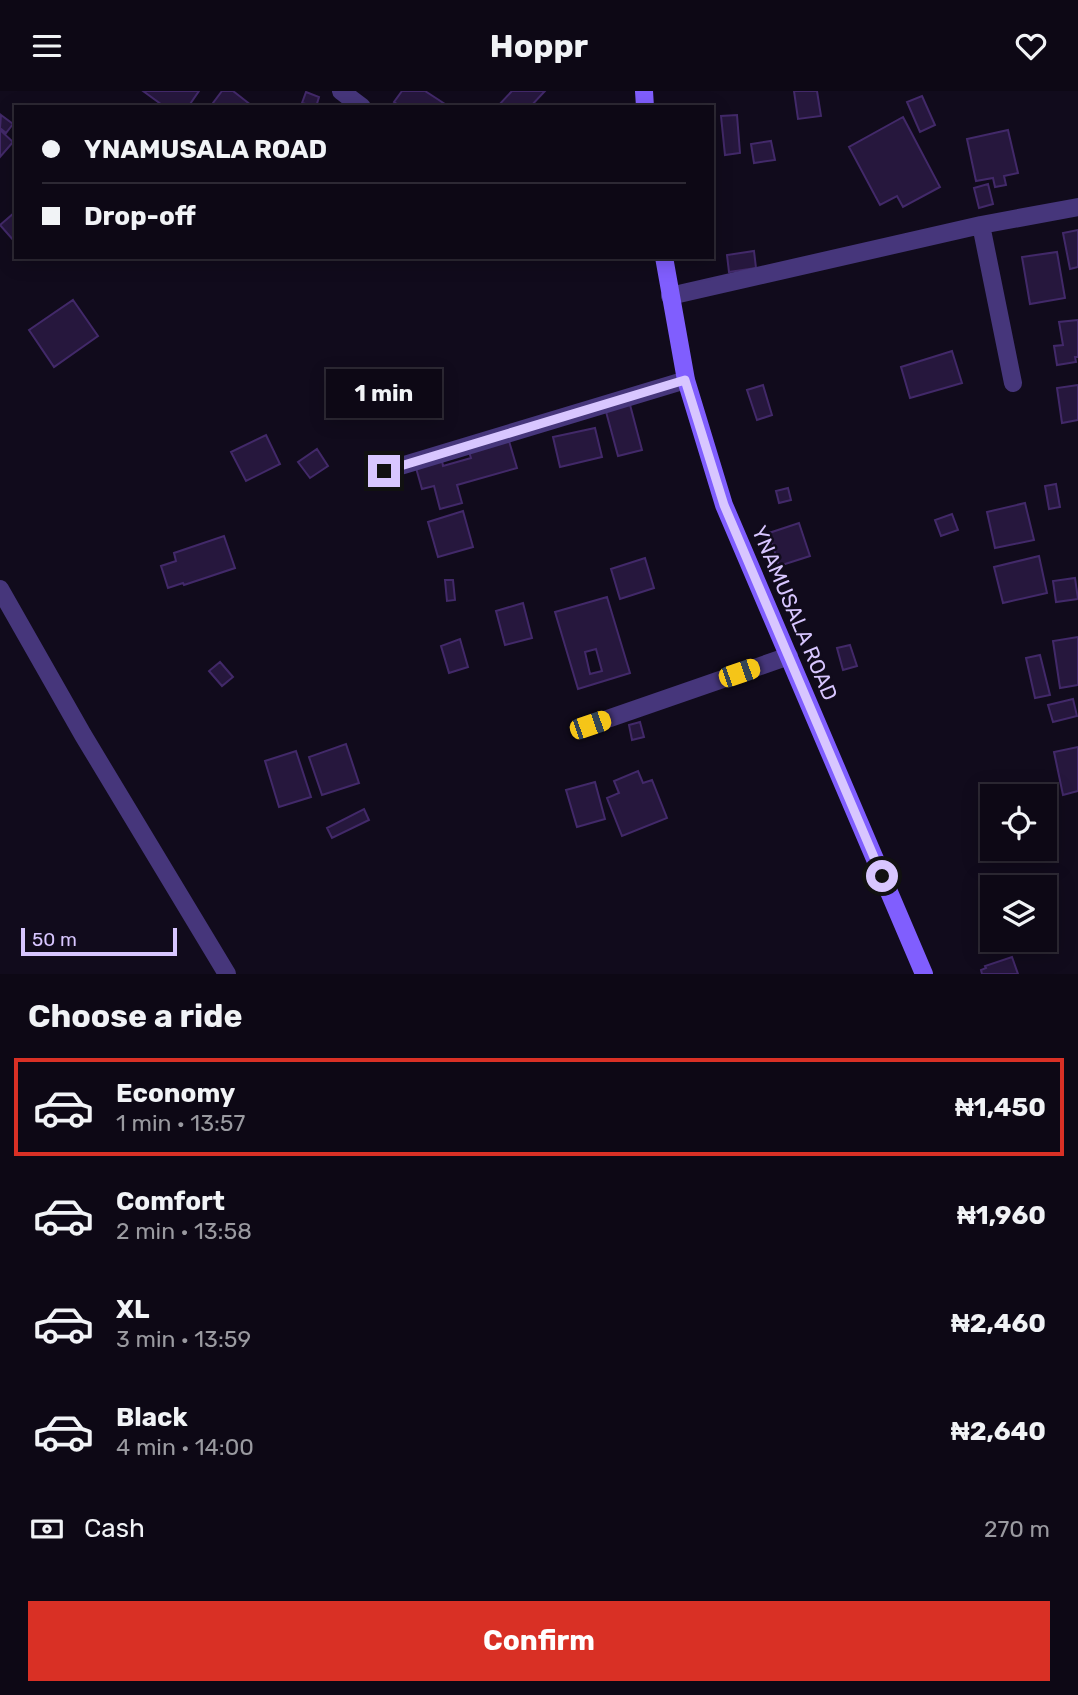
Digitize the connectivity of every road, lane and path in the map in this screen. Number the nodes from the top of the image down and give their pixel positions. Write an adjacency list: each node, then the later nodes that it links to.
1 (341, 91): 2 (street)
2 (359, 105)
3 (1078, 207): 4 (street)
4 (981, 225): 6 (street); 8 (street)
5 (664, 259): 6 (main road, YNAMUSALA ROAD)
6 (670, 296): 7 (main road, YNAMUSALA ROAD)
7 (685, 380): 9 (street); 11 (main road, YNAMUSALA ROAD)
8 (1013, 383)
9 (384, 471)
10 (0, 589): 13 (street)
11 (789, 656): 12 (street); 14 (main road, YNAMUSALA ROAD)
12 (590, 725)
13 (227, 974)
14 (924, 974)

